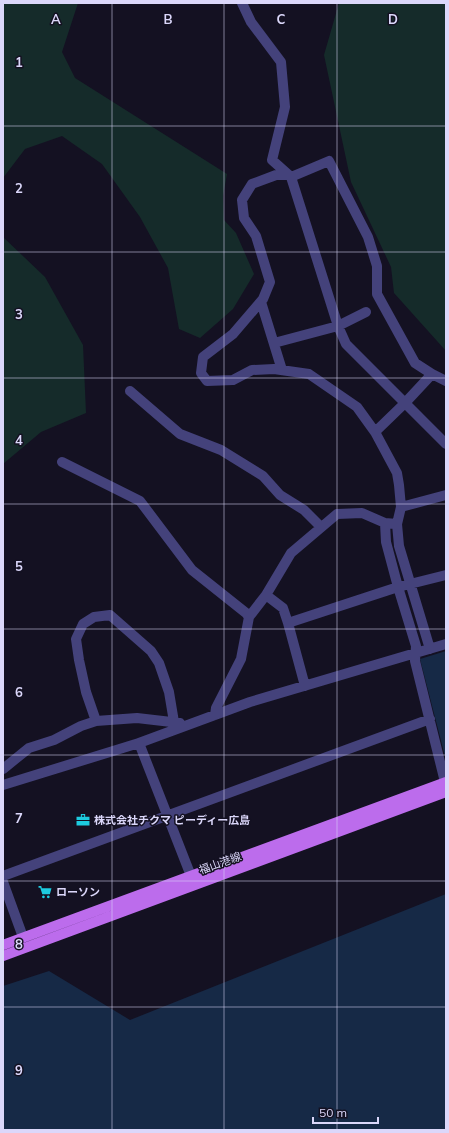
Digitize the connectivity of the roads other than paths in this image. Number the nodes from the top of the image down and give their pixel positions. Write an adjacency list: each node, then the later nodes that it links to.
1 (242, 3): 2 (street)
2 (290, 176): 3 (street); 5 (street); 8 (street)
3 (261, 302): 6 (street); 7 (street)
4 (366, 312): 5 (street)
5 (338, 326): 6 (street); 11 (street)
6 (274, 343): 7 (street)
7 (282, 370): 12 (street)
8 (432, 374): 9 (street); 11 (street)
9 (446, 381)
10 (130, 391): 19 (street)
11 (405, 403): 12 (street); 13 (street)
12 (375, 432): 16 (street)
13 (445, 441)
14 (62, 462): 24 (street)
15 (446, 495): 16 (street)
16 (401, 507): 18 (street)
17 (385, 523): 18 (street); 19 (street); 22 (street)
18 (397, 524): 21 (street)
19 (321, 527): 23 (street)
20 (446, 575): 21 (street)
21 (411, 585): 22 (street); 27 (street)
22 (398, 587): 25 (street); 28 (street)
23 (266, 595): 24 (street); 25 (street)
24 (249, 617): 30 (street)
25 (288, 623): 29 (street)
26 (446, 644): 27 (street)
27 (430, 648): 28 (street)
28 (415, 653): 29 (street); 31 (street)
29 (306, 686): 30 (street)
30 (216, 715): 34 (street)
31 (430, 719): 37 (street); 41 (street)
32 (96, 721): 33 (street); 33 (street); 36 (street)
33 (174, 722): 34 (street)
34 (186, 726): 35 (street)
35 (139, 743): 38 (street); 41 (street)
36 (3, 769)
37 (446, 782): 39 (street); 43 (main road, 福山港線)
38 (3, 785)
39 (446, 786)
40 (446, 792): 47 (main road, 福山港線)
41 (167, 815): 42 (street); 43 (street)
42 (3, 876)
43 (191, 876): 45 (main road, 福山港線)
44 (3, 882): 45 (street)
45 (22, 938): 46 (main road, 福山港線)
46 (3, 945)
47 (3, 956)

